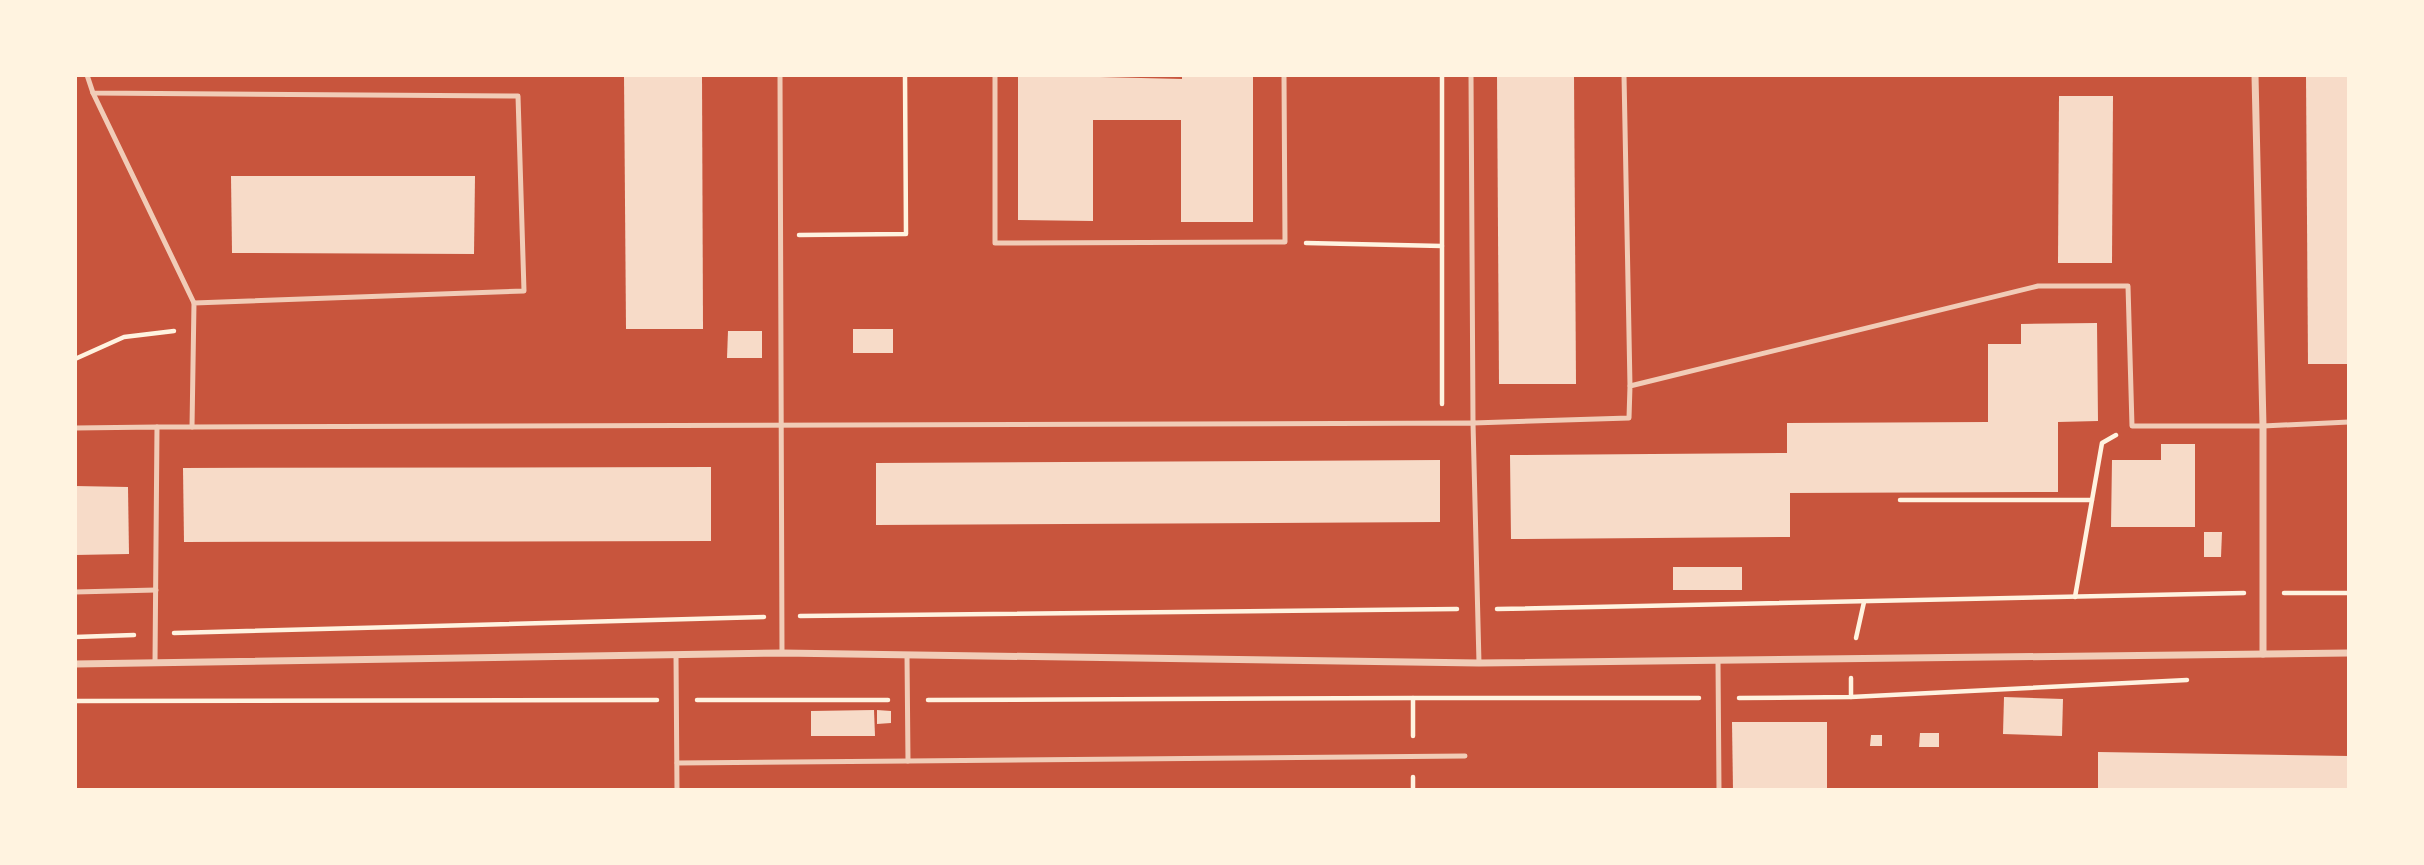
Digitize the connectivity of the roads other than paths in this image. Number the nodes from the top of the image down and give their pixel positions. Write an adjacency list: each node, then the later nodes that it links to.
1 (86, 75): 8 (lane)
2 (780, 75): 13 (lane)
3 (995, 75): 4 (lane)
4 (1284, 75)
5 (1471, 75): 12 (lane)
6 (1624, 75): 10 (lane)
7 (2255, 75): 14 (street)
8 (93, 93): 9 (lane); 9 (lane)
9 (194, 303): 16 (lane)
10 (1630, 386): 12 (lane); 14 (lane)
11 (2349, 422): 14 (lane)
12 (1473, 423): 13 (lane); 27 (lane)
13 (782, 425): 16 (lane); 20 (lane)
14 (2263, 426): 23 (street)
15 (157, 427): 16 (lane); 17 (lane); 18 (lane)
16 (192, 427)
17 (75, 428)
18 (156, 590): 19 (lane); 26 (lane)
19 (75, 592)
20 (782, 653): 22 (street); 24 (street)
21 (2349, 653): 23 (street)
22 (676, 654): 26 (street); 31 (lane)
23 (2263, 654): 25 (street)
24 (907, 656): 27 (street); 30 (lane)
25 (1718, 661): 27 (street); 33 (lane)
26 (155, 662): 28 (street)
27 (1479, 663)
28 (75, 664)
29 (1465, 756): 30 (lane)
30 (908, 761): 31 (lane)
31 (677, 763): 32 (lane)
32 (677, 790)
33 (1719, 790)

